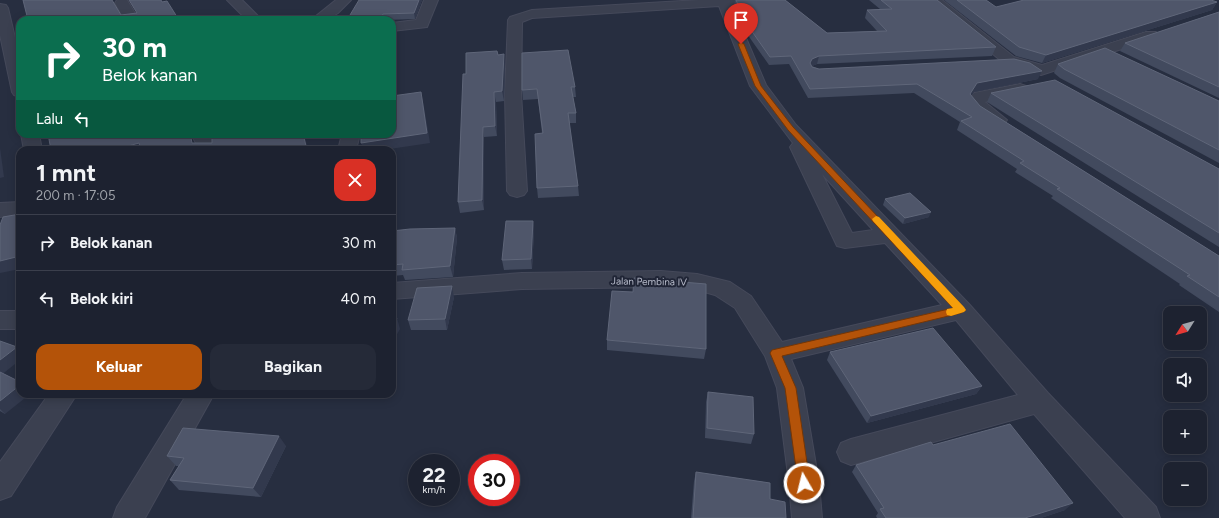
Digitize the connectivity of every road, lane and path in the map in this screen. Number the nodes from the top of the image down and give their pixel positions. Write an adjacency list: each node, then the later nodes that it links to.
1 (234, 0): 11 (street)
2 (344, 0): 12 (street)
3 (431, 0): 13 (street)
4 (746, 0): 6 (street)
5 (934, 0): 16 (street)
6 (724, 2): 8 (street); 22 (street)
7 (122, 3): 10 (street)
8 (663, 4): 23 (street)
9 (1, 8): 20 (street)
10 (130, 16)
11 (251, 16)
12 (324, 16)
13 (396, 27)
14 (1161, 32): 15 (street)
15 (1104, 51): 17 (street); 19 (street)
16 (1010, 61): 18 (street); 19 (street)
17 (1125, 61)
18 (987, 62)
19 (1041, 70): 21 (street)
20 (16, 74)
21 (1010, 127)
22 (790, 129): 26 (street); 26 (street)
23 (517, 191)
24 (16, 208): 25 (street)
25 (0, 210)
26 (892, 235): 28 (street)
27 (396, 291): 31 (street, Jalan Pembina IV)
28 (961, 310): 31 (street); 34 (street)
29 (0, 320): 30 (street)
30 (16, 320)
31 (776, 353): 38 (street, Jalan Pembina IV)
32 (61, 398): 36 (street)
33 (199, 398): 37 (street)
34 (1039, 401): 35 (street); 39 (street)
35 (851, 452)
36 (0, 486)
37 (128, 518)
38 (806, 518)
39 (1145, 518)

